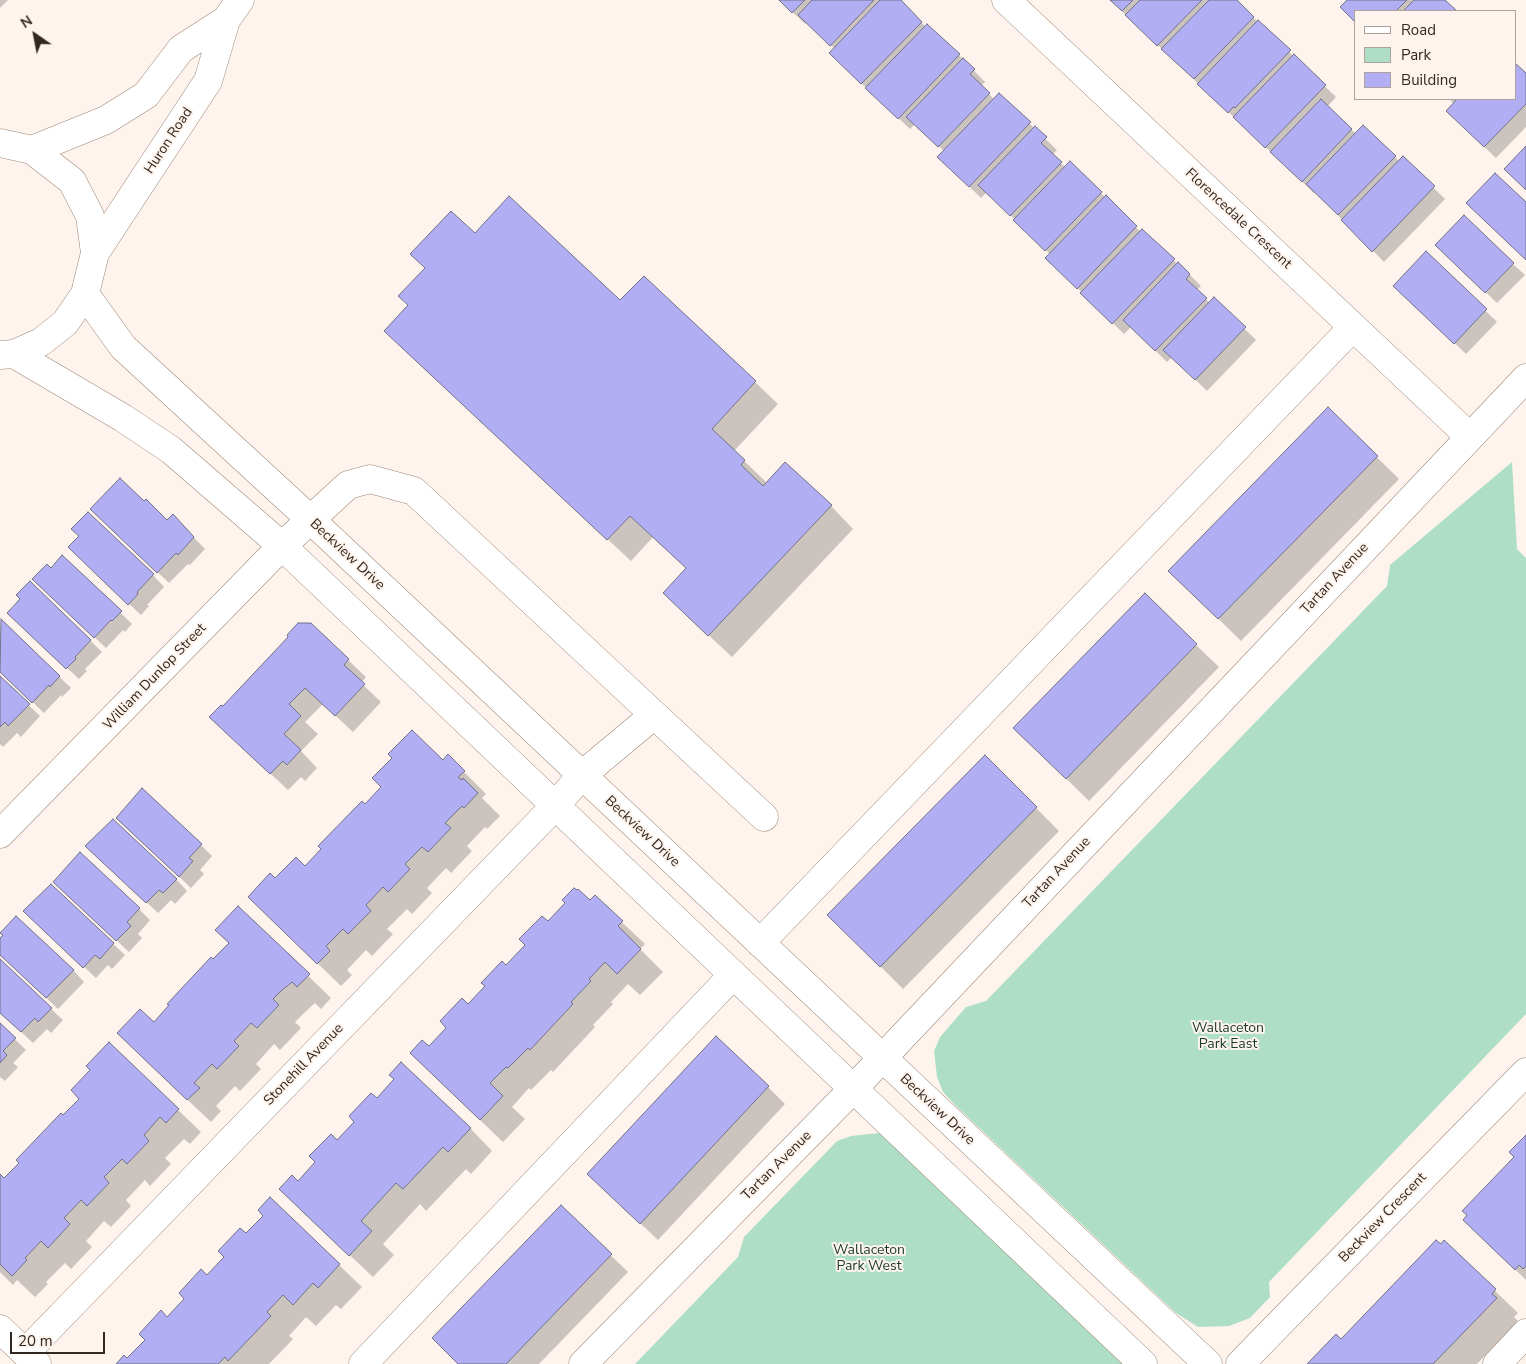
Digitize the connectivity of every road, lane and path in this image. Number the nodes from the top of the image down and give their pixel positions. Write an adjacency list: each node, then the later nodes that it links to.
1 (1006, 0): 7 (street, Florencedale Crescent)
2 (233, 10): 4 (street, Huron Road); 5 (street, Huron Road)
3 (0, 143): 4 (street)
4 (32, 150): 5 (street)
5 (95, 253): 6 (street)
6 (85, 294): 8 (street); 11 (street, Beckview Drive)
7 (1353, 327): 10 (street, Florencedale Crescent); 18 (street)
8 (7, 354): 12 (street)
9 (1526, 378): 10 (street, Tartan Avenue)
10 (1470, 437): 20 (street, Tartan Avenue)
11 (311, 520): 12 (street, William Dunlop Street); 13 (street, William Dunlop Street); 14 (street, Beckview Drive)
12 (282, 546): 15 (street); 17 (street, William Dunlop Street)
13 (654, 715): 14 (street, Stonehill Avenue); 16 (street, William Dunlop Street)
14 (582, 775): 15 (street, Stonehill Avenue); 18 (street, Beckview Drive)
15 (555, 806): 19 (street); 27 (street, Stonehill Avenue)
16 (764, 816)
17 (5, 819)
18 (760, 943): 20 (street, Beckview Drive)
19 (733, 975): 22 (street); 28 (street)
20 (882, 1058): 22 (street, Tartan Avenue); 23 (street, Beckview Drive)
21 (1526, 1072): 32 (street, Beckview Crescent)
22 (853, 1089): 24 (street); 29 (street, Tartan Avenue)
23 (1048, 1213): 24 (street); 31 (street, Beckview Drive)
24 (1019, 1246): 30 (street)
25 (0, 1329): 27 (street)
26 (1526, 1334): 33 (street)
27 (31, 1358)
28 (363, 1364)
29 (582, 1364)
30 (1143, 1364)
31 (1208, 1364)
32 (1240, 1364)
33 (1497, 1364)

